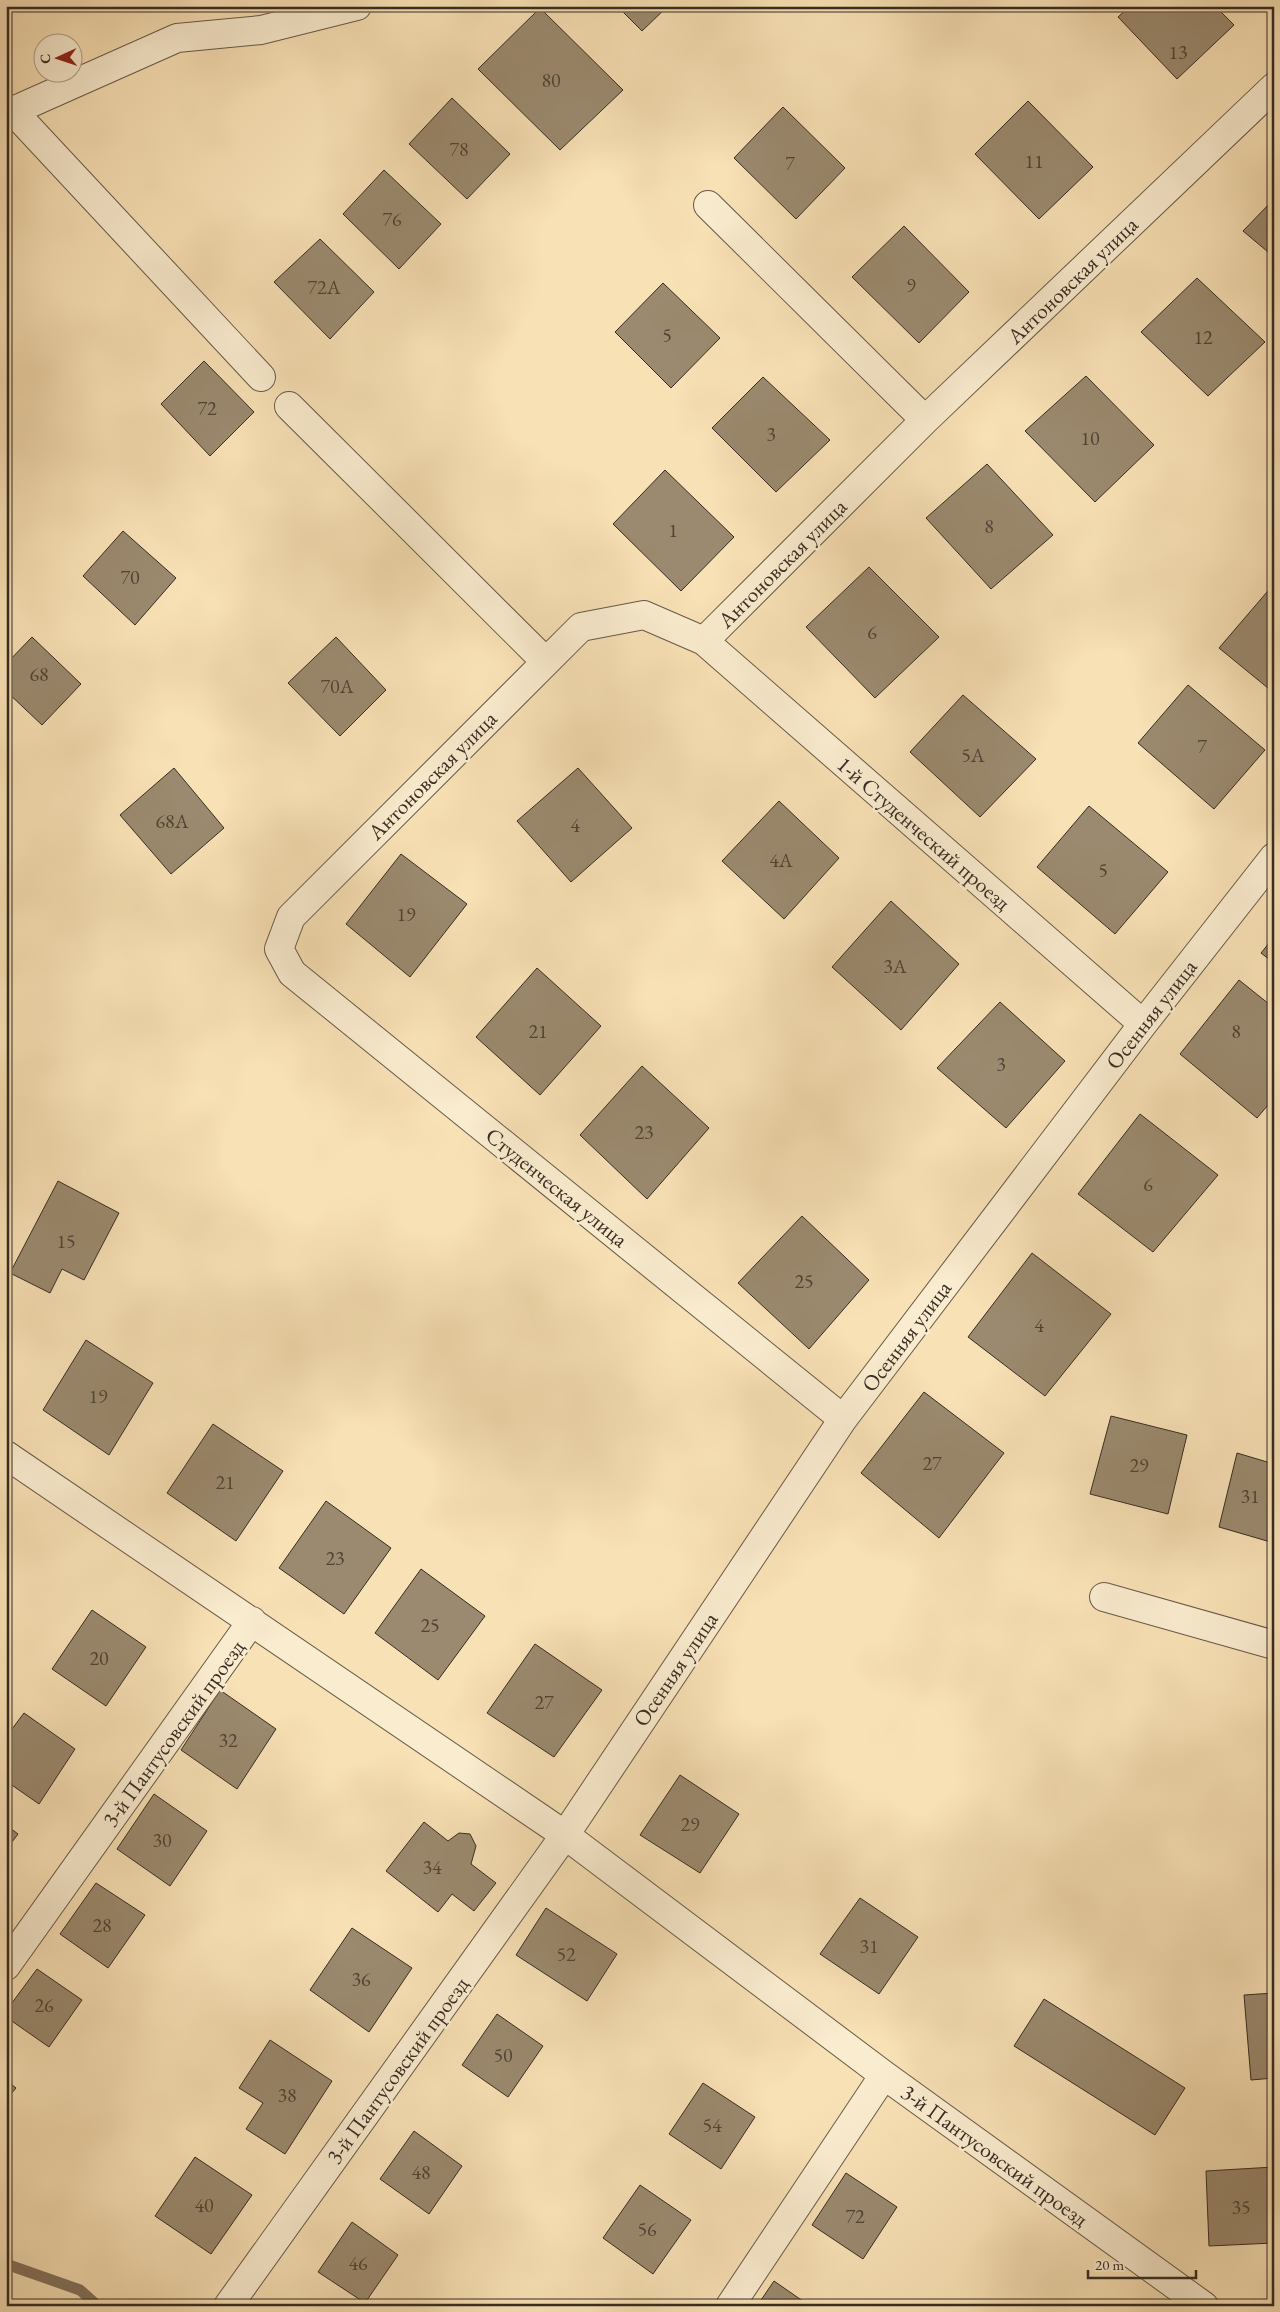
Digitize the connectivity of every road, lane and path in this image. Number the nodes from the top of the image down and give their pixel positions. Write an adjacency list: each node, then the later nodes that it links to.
1 (357, 6): 3 (street)
2 (1274, 87): 7 (street, Антоновская улица)
3 (9, 112): 5 (street)
4 (708, 205): 7 (street)
5 (261, 377)
6 (289, 406): 9 (street)
7 (925, 420): 8 (street, Антоновская улица)
8 (704, 642): 9 (street, Антоновская улица); 12 (street, 1-й Студенческий проезд)
9 (545, 661): 11 (street, Антоновская улица)
10 (1274, 857): 12 (street, Осенняя улица)
11 (279, 949): 13 (street, Студенческая улица)
12 (1144, 1024): 13 (street, Осенняя улица)
13 (843, 1419): 18 (street, Осенняя улица)
14 (6, 1455): 16 (street, 3-й Пантусовский проезд)
15 (1104, 1597): 17 (street)
16 (252, 1621): 18 (street, 3-й Пантусовский проезд); 19 (street, 3-й Пантусовский проезд)
17 (1274, 1645)
18 (565, 1835): 20 (street, 3-й Пантусовский проезд); 21 (street, 3-й Пантусовский проезд)
19 (6, 1966)
20 (884, 2075): 22 (street, 3-й Пантусовский проезд); 23 (street, 3-й Пантусовский проезд)
21 (228, 2306)
22 (730, 2306)
23 (1204, 2306)

